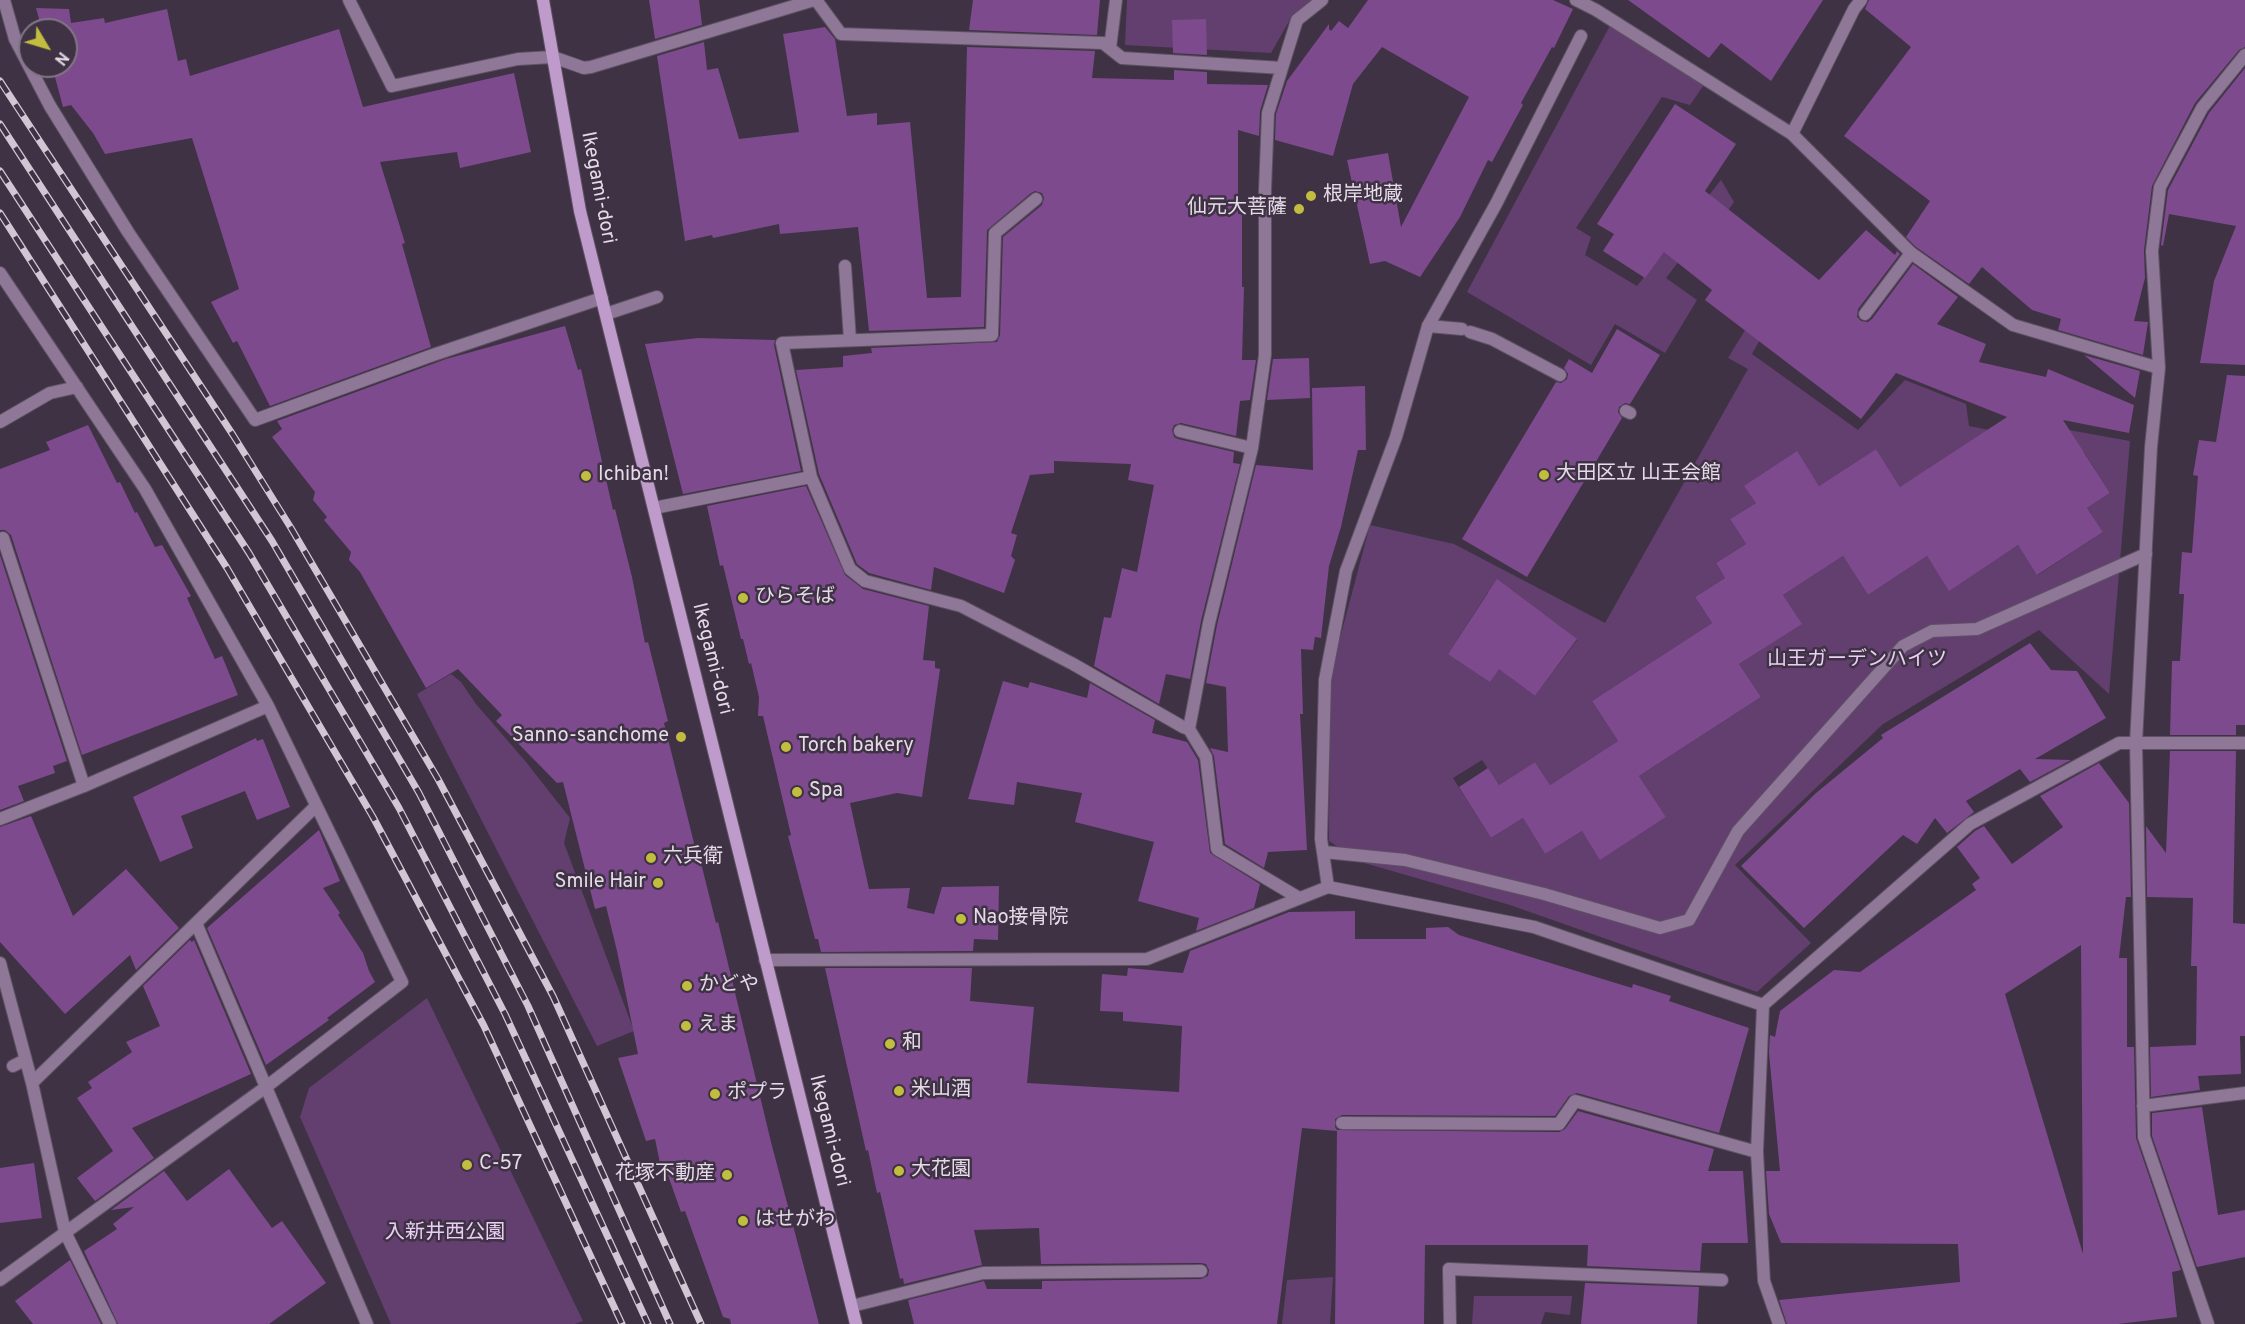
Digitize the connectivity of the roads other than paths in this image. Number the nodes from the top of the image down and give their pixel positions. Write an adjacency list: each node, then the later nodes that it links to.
1 (4, 0): 20 (street)
2 (349, 0): 12 (street)
3 (543, 0): 12 (main road, Ikegami-dori)
4 (815, 0): 10 (street); 12 (street)
5 (1116, 0): 10 (street)
6 (1322, 0): 13 (street)
7 (1575, 0): 14 (street)
8 (1861, 0): 14 (street)
9 (1581, 36): 23 (street)
10 (1110, 48): 13 (street)
11 (2245, 55): 25 (street)
12 (554, 57): 20 (main road, Ikegami-dori)
13 (1282, 68): 30 (street)
14 (1792, 134): 16 (street)
15 (1036, 199): 24 (street)
16 (1911, 253): 22 (street); 25 (street)
17 (845, 266): 24 (street)
18 (0, 273): 27 (street)
19 (657, 297): 21 (street)
20 (602, 298): 21 (main road, Ikegami-dori)
21 (606, 314): 32 (main road, Ikegami-dori)
22 (1865, 314)
23 (1428, 326): 26 (street); 42 (street)
24 (850, 340): 31 (street)
25 (2159, 368): 34 (street)
26 (1560, 375)
27 (77, 387): 28 (street); 35 (street)
28 (0, 422)
29 (1180, 431): 30 (street)
30 (1251, 448): 36 (street)
31 (811, 477): 32 (street); 36 (street)
32 (654, 508): 46 (main road, Ikegami-dori)
33 (0, 539): 39 (street)
34 (2146, 554): 38 (street); 42 (street)
35 (268, 706): 39 (street); 40 (street)
36 (1189, 729): 44 (street)
37 (2245, 743): 38 (street)
38 (2136, 744): 48 (street); 54 (street)
39 (84, 786): 41 (street)
40 (316, 806): 45 (street); 52 (street)
41 (0, 819)
42 (1324, 852): 43 (street)
43 (1328, 887): 44 (street); 48 (street)
44 (1299, 898): 46 (street)
45 (196, 923): 51 (street); 52 (street)
46 (765, 960): 61 (main road, Ikegami-dori)
47 (0, 963): 49 (street)
48 (1763, 1005): 56 (street)
49 (25, 1060): 50 (street); 51 (street)
50 (13, 1066)
51 (32, 1083): 57 (street)
52 (266, 1087): 57 (street); 63 (street)
53 (2245, 1093): 54 (street)
54 (2143, 1106): 67 (street)
55 (1342, 1123): 56 (street)
56 (1757, 1152): 66 (street)
57 (65, 1232): 59 (street); 62 (street)
58 (1201, 1270): 61 (street)
59 (0, 1280)
60 (1722, 1280): 65 (street)
61 (852, 1306): 64 (main road, Ikegami-dori)
62 (110, 1324)
63 (367, 1324)
64 (856, 1324)
65 (1450, 1324)
66 (1779, 1324)
67 (2208, 1324)

